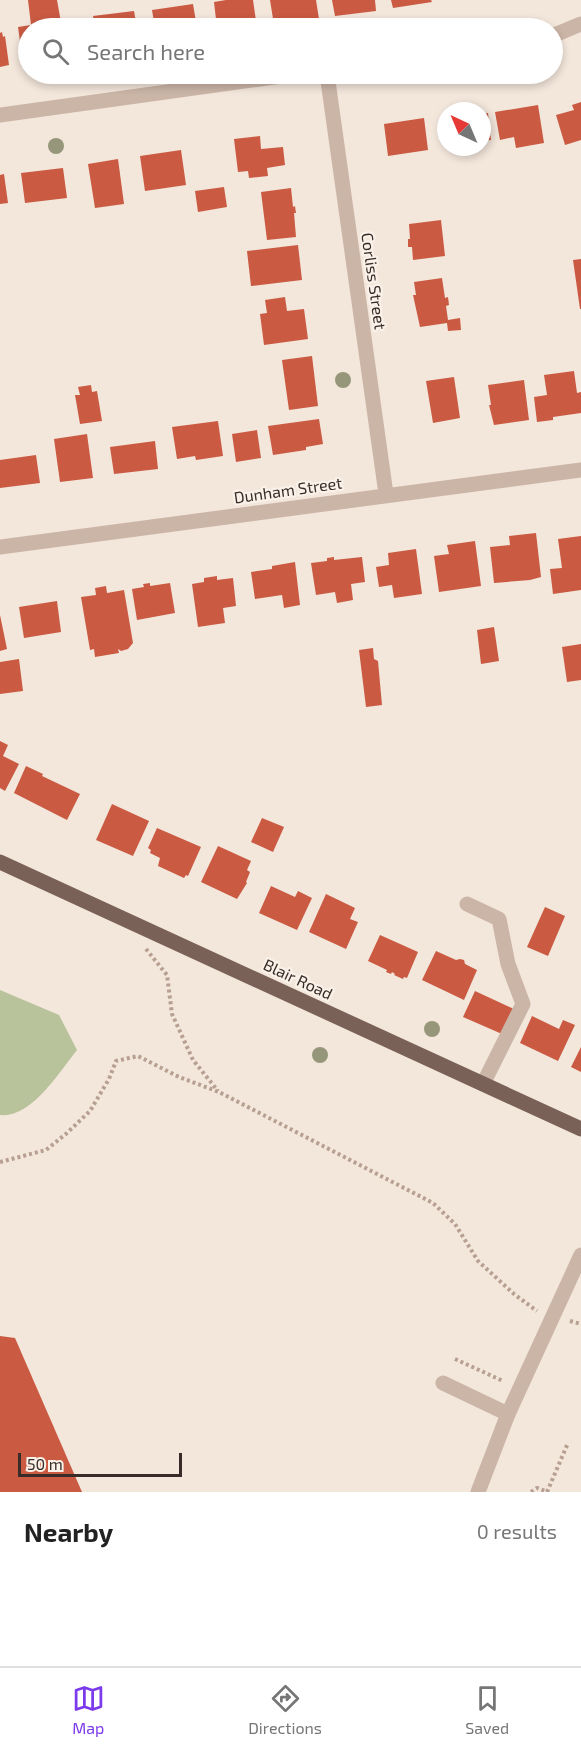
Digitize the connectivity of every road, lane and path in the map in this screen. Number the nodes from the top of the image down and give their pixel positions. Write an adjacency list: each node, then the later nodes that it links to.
1 (581, 24): 2 (street)
2 (563, 31)
3 (224, 84): 5 (street)
4 (328, 84): 7 (street, Corliss Street)
5 (0, 115)
6 (581, 470): 7 (street, Dunham Street)
7 (386, 494): 8 (street, Dunham Street)
8 (0, 547)
9 (0, 862): 11 (main road, Blair Road)
10 (467, 904): 12 (street)
11 (129, 922): 12 (main road, Blair Road); 13 (path)
12 (483, 1084): 14 (main road, Blair Road)
13 (219, 1092): 15 (path); 17 (path)
14 (581, 1129)
15 (0, 1162)
16 (581, 1255): 17 (street)
17 (553, 1316): 18 (path); 22 (street)
18 (581, 1324)
19 (455, 1359): 20 (path)
20 (503, 1381)
21 (443, 1383): 22 (street)
22 (508, 1414): 24 (street)
23 (568, 1443): 26 (path)
24 (478, 1492)
25 (531, 1492): 26 (path)
26 (547, 1492)

